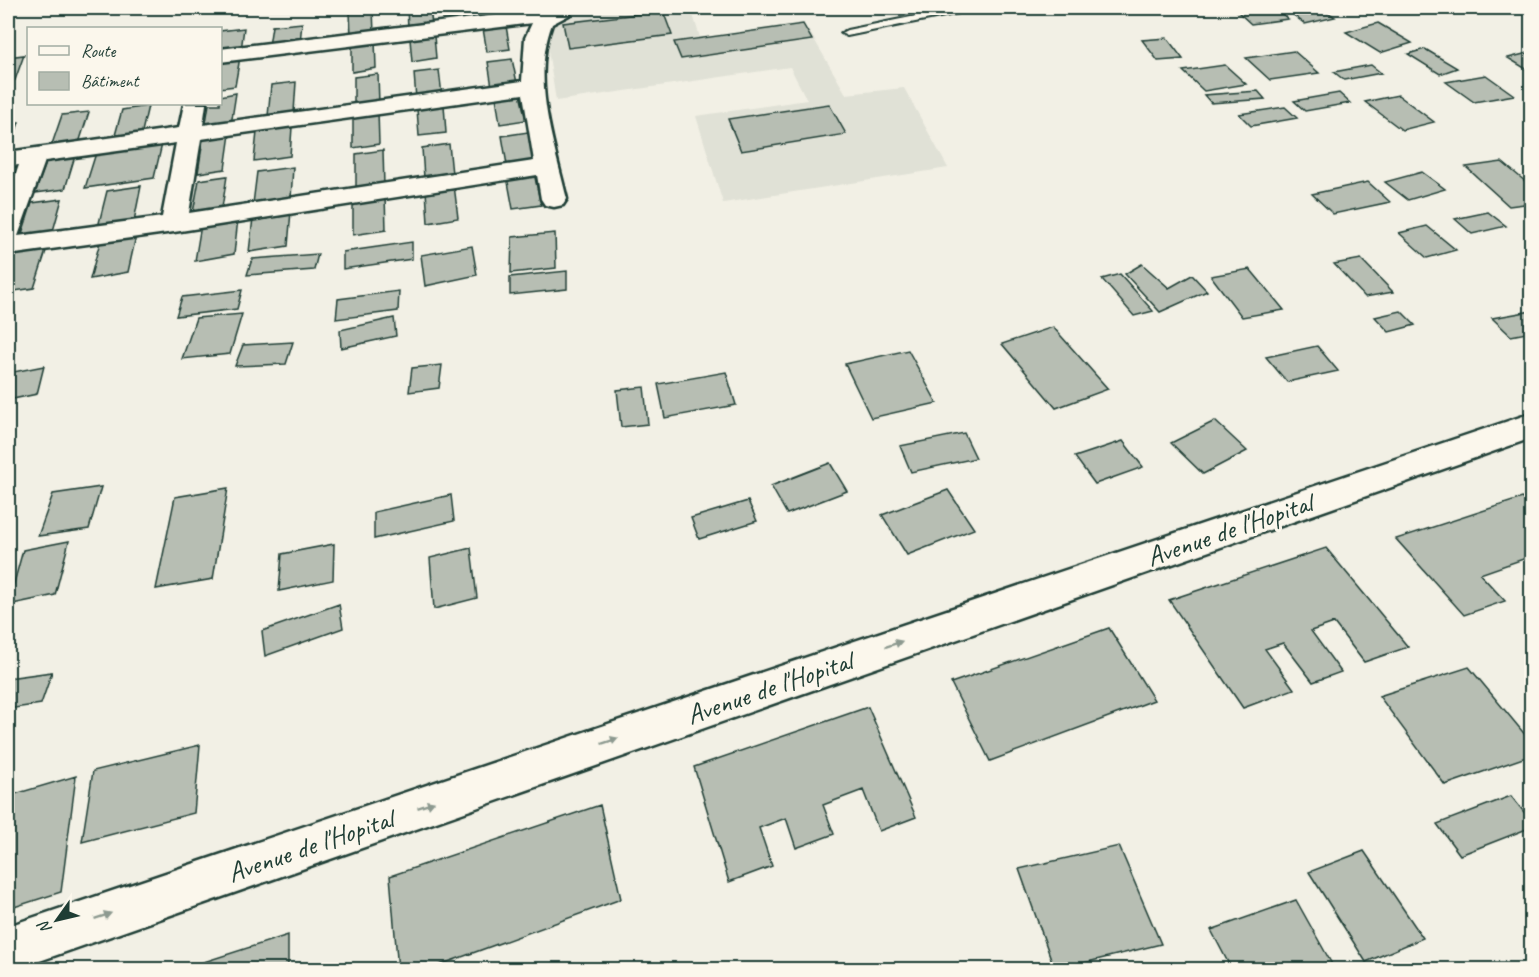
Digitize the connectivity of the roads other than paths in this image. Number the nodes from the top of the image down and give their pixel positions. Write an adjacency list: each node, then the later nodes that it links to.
1 (969, 8): 3 (lane)
2 (562, 11): 4 (street); 5 (street)
3 (847, 33)
4 (222, 56)
5 (532, 86): 7 (street); 10 (street)
6 (195, 105): 7 (street)
7 (190, 134): 8 (street); 12 (street)
8 (35, 155): 9 (street); 13 (street)
9 (8, 159)
10 (547, 166): 11 (street); 12 (street)
11 (554, 200)
12 (174, 224): 14 (street)
13 (8, 231)
14 (8, 246)
15 (1532, 425): 16 (street, Avenue de l'Hopital, one-way to 15)
16 (8, 949)

